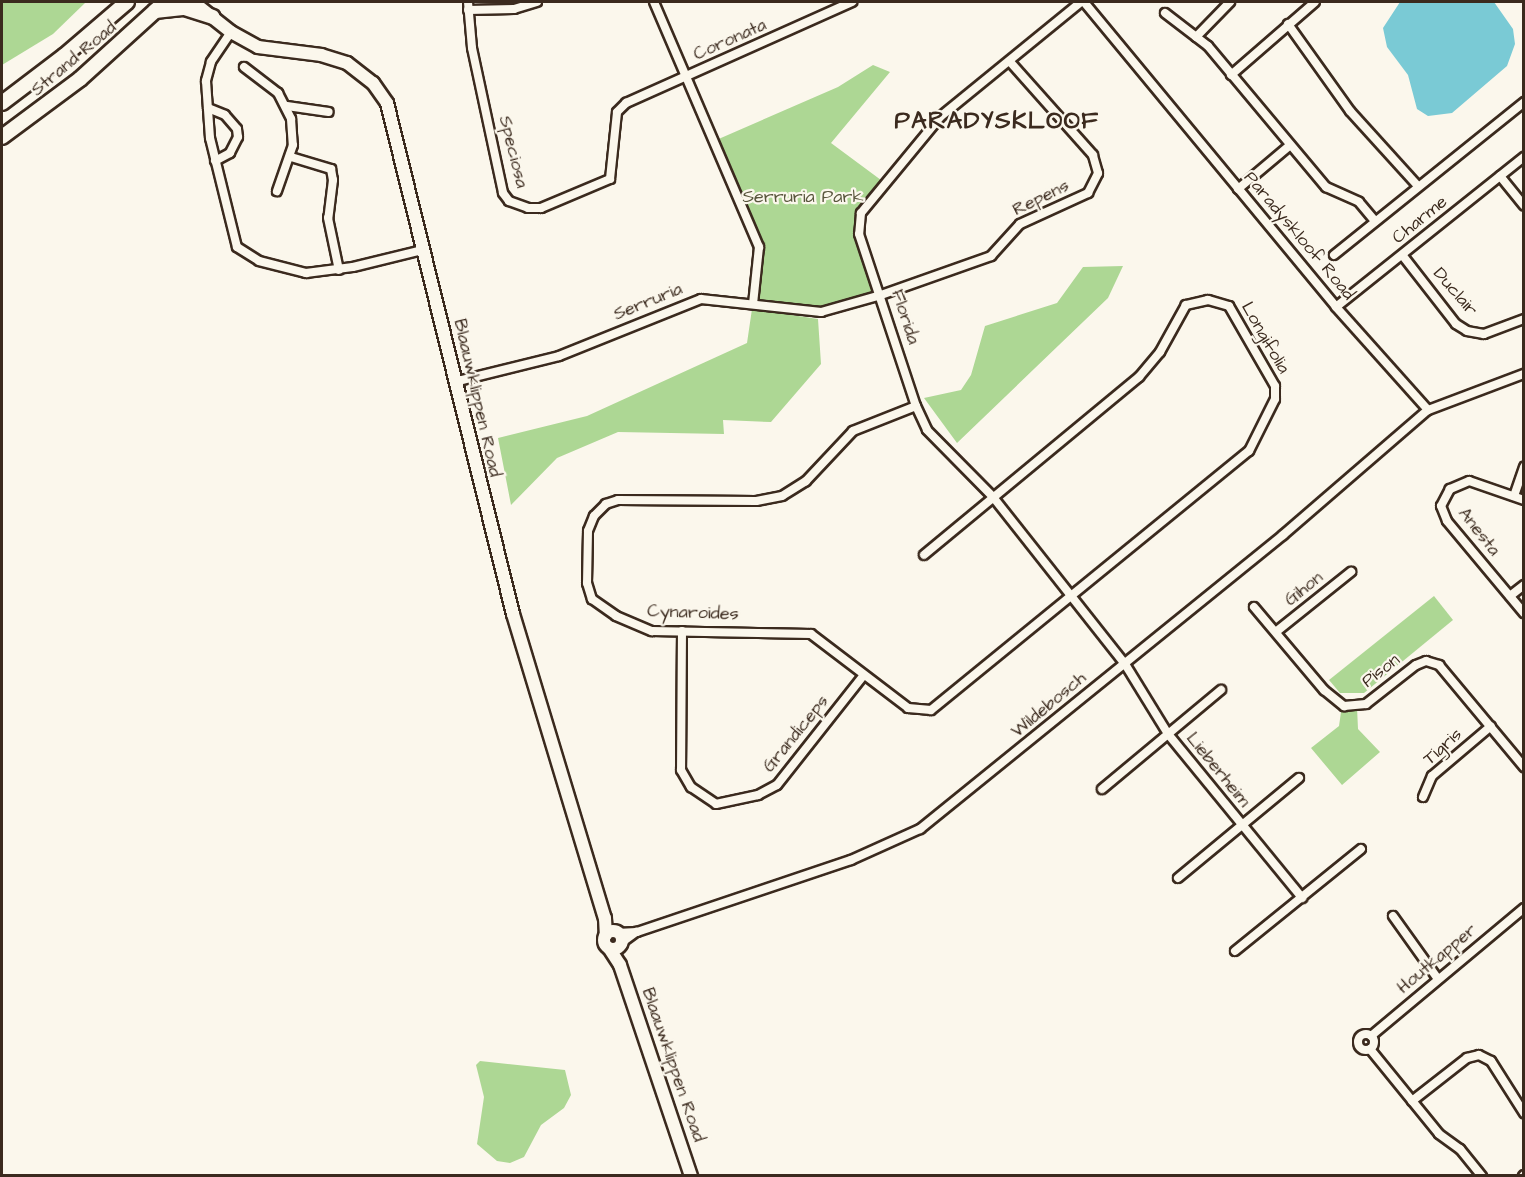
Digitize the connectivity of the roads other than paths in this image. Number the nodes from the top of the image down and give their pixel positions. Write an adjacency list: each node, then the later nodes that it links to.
1 (127, 2): 21 (main road, Strand Road)
2 (537, 2): 10 (street)
3 (654, 2): 19 (street)
4 (852, 2): 19 (street, Coronata)
5 (1083, 2): 16 (street, Florida); 32 (street, Paradyskloof Road)
6 (1230, 2): 15 (street)
7 (1315, 2): 13 (street)
8 (198, 4): 12 (street, Blaauwklippen Road)
9 (160, 6): 12 (main road); 25 (main road, Strand Road)
10 (468, 6): 19 (street, Speciosa)
11 (1165, 13): 15 (street)
12 (213, 17): 14 (street, Blaauwklippen Road)
13 (1288, 24): 18 (street); 31 (street)
14 (231, 32): 23 (street); 36 (street, Blaauwklippen Road)
15 (1196, 37): 18 (street)
16 (1010, 62): 40 (street, Florida); 40 (street, Repens)
17 (244, 67): 22 (street)
18 (1231, 75): 26 (street)
19 (686, 78): 41 (street)
20 (1524, 102): 31 (street)
21 (2, 103)
22 (287, 106): 24 (street); 27 (street)
23 (208, 108): 29 (street); 29 (street)
24 (329, 112)
25 (2, 138)
26 (1289, 146): 32 (street); 35 (street)
27 (291, 157): 33 (street); 39 (street)
28 (1524, 157): 30 (street, Charme)
29 (215, 161): 39 (street)
30 (1500, 176): 34 (street); 38 (street, Charme)
31 (1418, 186): 35 (street)
32 (1238, 189): 42 (street, Paradyskloof Road)
33 (277, 191)
34 (1524, 206)
35 (1376, 221): 37 (street)
36 (423, 250): 39 (street); 45 (street, Blaauwklippen Road)
37 (1334, 255)
38 (1403, 256): 42 (street, Charme); 43 (street, Duclair)
39 (339, 270)
40 (881, 295): 41 (street, Repens); 46 (street, Florida)
41 (753, 304): 45 (street, Serruria)
42 (1336, 307): 47 (street, Paradyskloof Road)
43 (1524, 319)
44 (1524, 374): 47 (street)
45 (454, 382): 76 (street, Blaauwklippen Road)
46 (916, 406): 50 (street, Florida); 59 (street, Cynaroides)
47 (1428, 410): 61 (street, Wildebosch)
48 (1524, 467): 49 (street)
49 (1514, 496): 51 (street, Anesta); 55 (street, Anesta)
50 (993, 497): 52 (street, Longifolia); 56 (street, Florida); 56 (street, Longifolia)
51 (1524, 500)
52 (924, 555)
53 (1352, 572): 60 (street, Gihon)
54 (1524, 585): 55 (street)
55 (1510, 596): 58 (street, Anesta)
56 (1072, 597): 61 (street, Florida); 62 (street, Cynaroides)
57 (1254, 607): 60 (street, Pison)
58 (1524, 613)
59 (682, 632): 62 (street, Cynaroides); 62 (street, Grandiceps)
60 (1277, 632): 64 (street, Pison)
61 (1125, 664): 65 (street, Lieberheim); 76 (street, Wildebosch)
62 (864, 675)
63 (1221, 690): 65 (street, Lieberheim)
64 (1491, 726): 66 (street, Pison); 69 (street, Tigris)
65 (1168, 734): 68 (street, Lieberheim); 70 (street, Lieberheim)
66 (1524, 767)
67 (1299, 778): 70 (street, Lieberheim)
68 (1102, 789)
69 (1423, 797)
70 (1242, 826): 72 (street, Lieberheim); 73 (street, Lieberheim)
71 (1361, 849): 73 (street)
72 (1178, 878)
73 (1302, 898): 77 (street)
74 (1524, 908): 78 (street, Houtkapper)
75 (1393, 916): 78 (street)
76 (615, 939): 83 (street, Blaauwklippen Road)
77 (1235, 951)
78 (1438, 979): 79 (street, Houtkapper)
79 (1371, 1036): 80 (street); 80 (street)
80 (1370, 1049): 81 (street)
81 (1412, 1101): 82 (street); 84 (street)
82 (1524, 1113)
83 (691, 1176)
84 (1482, 1176)

